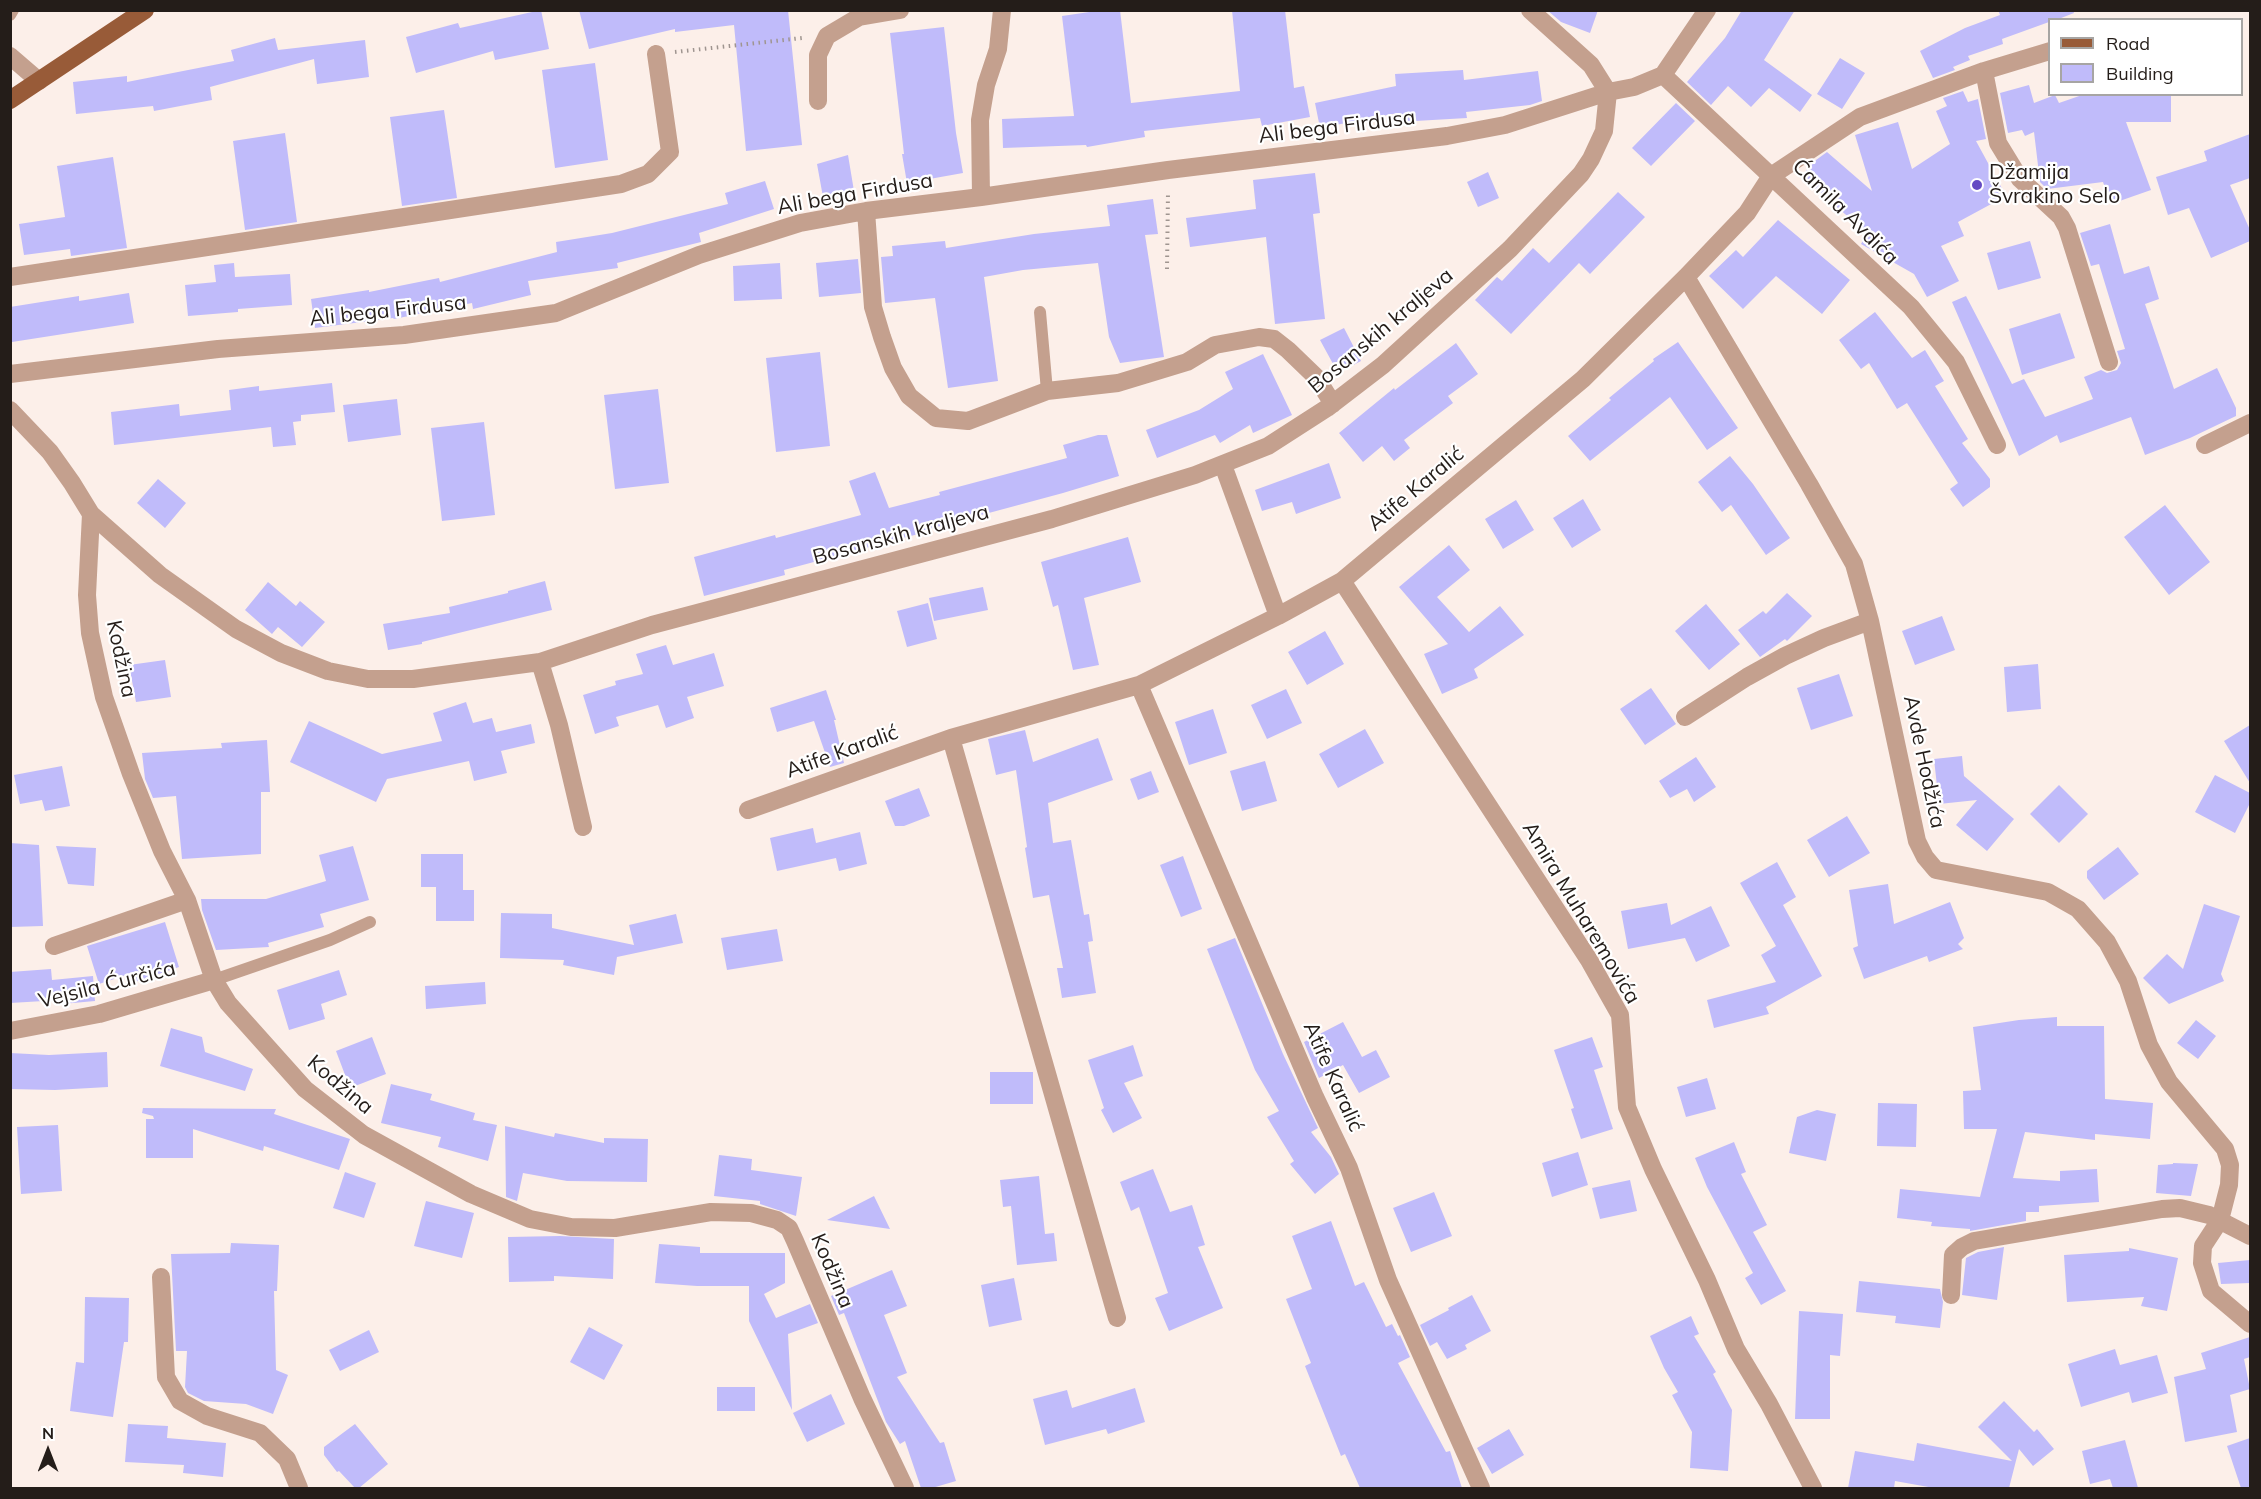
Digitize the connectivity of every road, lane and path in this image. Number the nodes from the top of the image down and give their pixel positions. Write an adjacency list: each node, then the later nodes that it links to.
1 (13, 10): 7 (lane)
2 (145, 10): 14 (main road)
3 (900, 10): 8 (street)
4 (1002, 10): 20 (street)
5 (1530, 10): 15 (street)
6 (1707, 10): 13 (street)
7 (10, 15)
8 (828, 36): 10 (path); 17 (street)
9 (2048, 51): 12 (street, Ćamila Avdića)
10 (656, 54): 23 (street)
11 (10, 56): 14 (street)
12 (1984, 71): 19 (street, Ćamila Avdića); 26 (street)
13 (1663, 75): 15 (street, Ali bega Firdusa); 19 (street)
14 (39, 81): 16 (main road)
15 (1608, 92): 18 (street, Ali bega Firdusa); 29 (street, Bosanskih kraljeva)
16 (10, 100)
17 (818, 101)
18 (1168, 170): 20 (street, Ali bega Firdusa); 22 (path)
19 (1771, 176): 24 (street); 32 (street, Ćamila Avdića)
20 (981, 197): 21 (street, Ali bega Firdusa)
21 (866, 211): 27 (street, Ali bega Firdusa); 28 (street)
22 (1167, 269)
23 (10, 277)
24 (1686, 277): 36 (street, Atife Karalić); 38 (street, Avde Hodžića)
25 (1040, 312): 28 (lane)
26 (2109, 362)
27 (10, 374)
28 (1047, 391): 29 (street)
29 (1333, 404): 34 (street, Bosanskih kraljeva)
30 (10, 410): 35 (street)
31 (2250, 423): 33 (street)
32 (1997, 445)
33 (2205, 445)
34 (1222, 465): 37 (street); 39 (street, Bosanskih kraljeva)
35 (91, 514): 39 (street, Bosanskih kraljeva); 45 (street, Kodžina)
36 (1342, 580): 37 (street, Atife Karalić); 59 (street, Amira Muharemovića)
37 (1278, 616): 40 (street, Atife Karalić)
38 (1870, 621): 41 (street); 50 (street, Avde Hodžića)
39 (540, 662): 44 (street)
40 (1139, 685): 42 (street, Atife Karalić); 58 (street, Atife Karalić)
41 (1685, 717)
42 (951, 738): 43 (street, Atife Karalić); 54 (street)
43 (748, 810)
44 (583, 827)
45 (187, 900): 47 (street); 48 (street, Kodžina)
46 (370, 922): 48 (lane)
47 (54, 946)
48 (214, 980): 49 (street, Vejsila Ćurčića); 57 (street, Kodžina)
49 (10, 1031)
50 (2220, 1220): 51 (street); 53 (street); 55 (street, Avde Hodžića)
51 (2250, 1236)
52 (161, 1277): 56 (street)
53 (1951, 1295)
54 (1117, 1318)
55 (2250, 1324)
56 (299, 1488)
57 (905, 1488)
58 (1481, 1488)
59 (1813, 1488)

